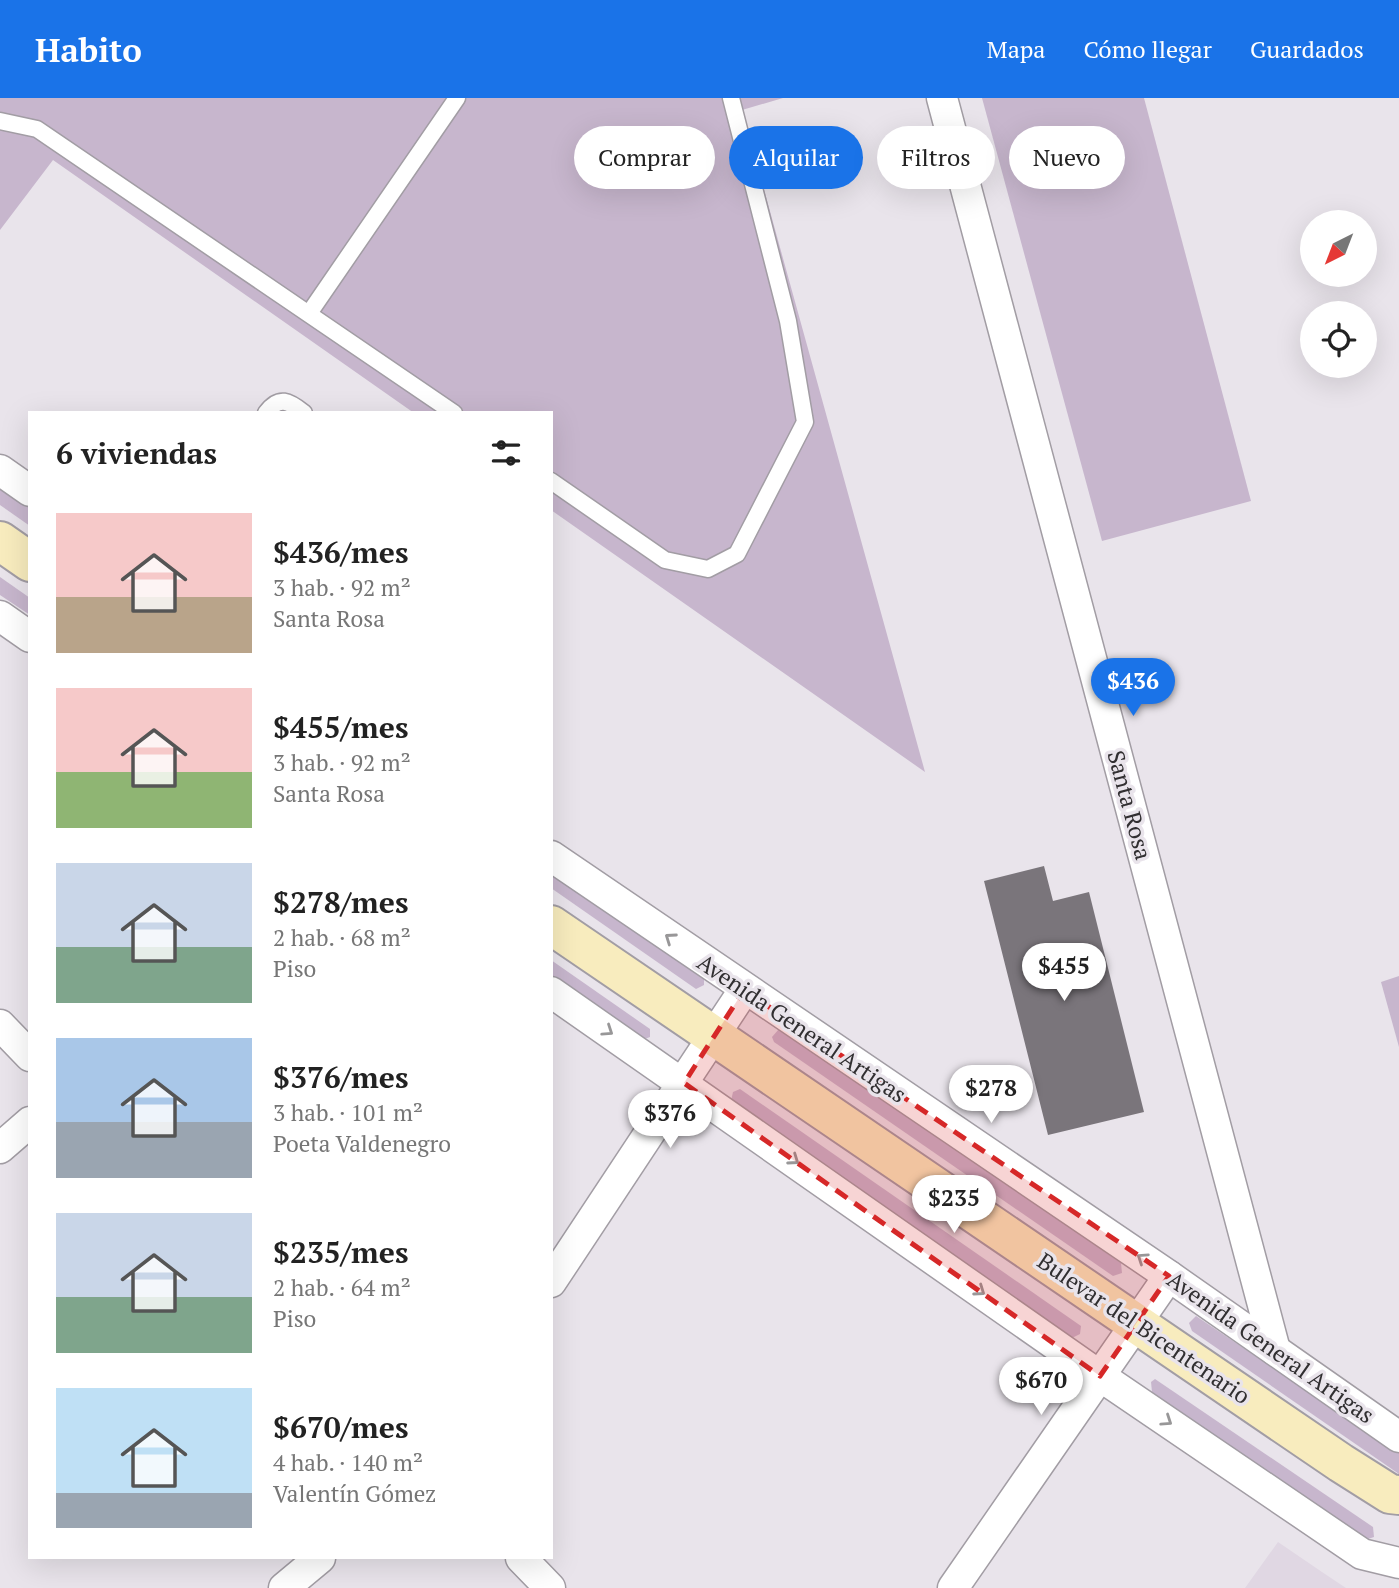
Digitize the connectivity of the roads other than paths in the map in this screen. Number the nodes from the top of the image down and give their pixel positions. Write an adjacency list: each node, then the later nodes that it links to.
1 (457, 98): 5 (lane)
2 (731, 98): 10 (lane)
3 (942, 98): 29 (street, Santa Rosa)
4 (0, 121): 5 (lane)
5 (310, 312): 8 (lane)
6 (267, 411): 7 (lane)
7 (302, 411)
8 (451, 411)
9 (0, 470): 11 (street)
10 (553, 482)
11 (28, 490)
12 (0, 541): 13 (street)
13 (28, 561)
14 (0, 616): 15 (street)
15 (28, 635)
16 (553, 857): 18 (street, Avenida General Artigas, one-way to 16)
17 (553, 926): 21 (street, Bulevar del Bicentenario)
18 (744, 990): 21 (street); 26 (street, Avenida General Artigas, one-way to 18)
19 (553, 993): 23 (street, one-way to 23)
20 (0, 1025): 22 (street)
21 (714, 1037): 23 (street); 28 (street, Bulevar del Bicentenario)
22 (28, 1054)
23 (684, 1083): 27 (street); 30 (street, one-way to 30)
24 (28, 1124): 25 (street)
25 (0, 1148)
26 (1169, 1276): 28 (street); 29 (street, Avenida General Artigas)
27 (553, 1279)
28 (1135, 1322): 30 (street); 32 (street, Bulevar del Bicentenario)
29 (1275, 1350): 31 (street, Avenida General Artigas)
30 (1100, 1376): 35 (street, one-way to 35); 38 (street)
31 (1399, 1437)
32 (1396, 1500)
33 (319, 1559): 36 (street)
34 (522, 1559): 37 (street)
35 (1399, 1563)
36 (285, 1588)
37 (550, 1588)
38 (953, 1588)

